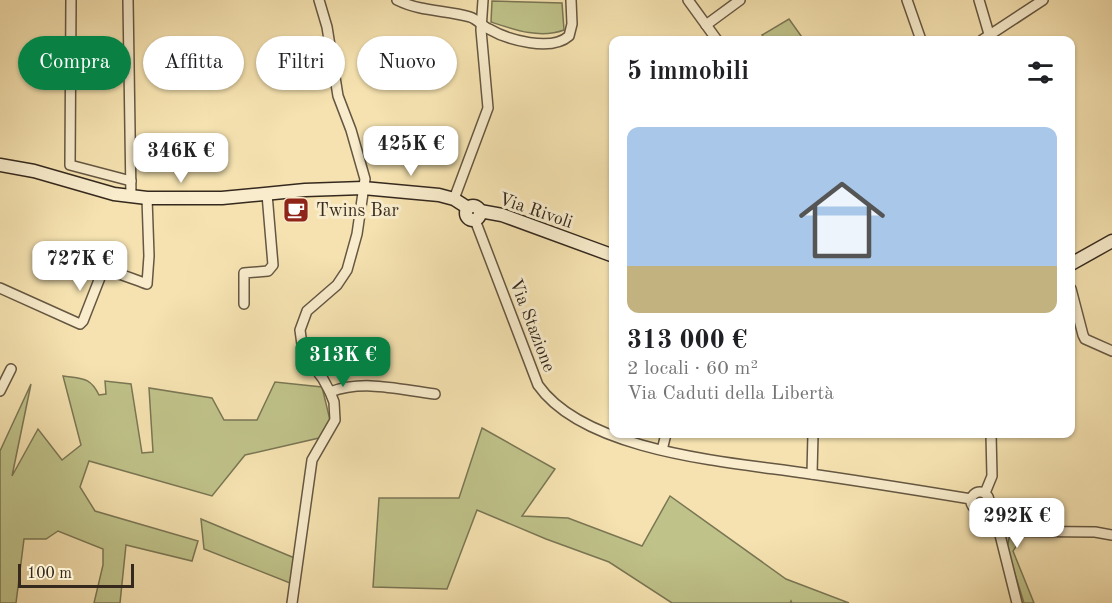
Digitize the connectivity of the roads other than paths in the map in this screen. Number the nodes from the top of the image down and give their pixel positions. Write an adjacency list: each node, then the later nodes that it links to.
1 (71, 0): 19 (street)
2 (128, 0): 19 (street)
3 (319, 0): 20 (street)
4 (397, 0): 12 (street)
5 (483, 0): 12 (street)
6 (571, 0): 12 (street)
7 (688, 0): 13 (street)
8 (740, 0): 13 (street)
9 (907, 0): 15 (street)
10 (979, 0): 16 (street)
11 (1043, 0): 17 (street)
12 (481, 24): 24 (street)
13 (706, 25): 14 (street)
14 (714, 36)
15 (920, 36)
16 (985, 36)
17 (987, 36)
18 (0, 165): 22 (street, Via Rivoli)
19 (131, 181): 22 (street)
20 (363, 188): 21 (street, Via Rivoli); 24 (street, Via Rivoli); 35 (street)
21 (267, 194): 23 (street, Via Rivoli); 30 (street)
22 (131, 196): 23 (street, Via Rivoli)
23 (147, 198): 29 (street)
24 (454, 199): 25 (street, Via Rivoli)
25 (474, 213): 27 (street, Via Rivoli); 37 (street, Via Stazione)
26 (1112, 241): 28 (street)
27 (609, 254)
28 (1075, 262)
29 (0, 288)
30 (244, 303)
31 (1075, 304): 32 (street)
32 (1112, 351)
33 (11, 369): 34 (street)
34 (0, 391)
35 (330, 392): 36 (street); 49 (street)
36 (435, 394)
37 (609, 433)
38 (624, 438): 42 (street, Via Stazione)
39 (665, 438): 42 (street)
40 (813, 438): 43 (street)
41 (991, 438): 44 (street)
42 (662, 450): 43 (street, Via Stazione)
43 (812, 474): 45 (street, Via Stazione)
44 (985, 493): 45 (street); 46 (street)
45 (971, 499): 46 (street)
46 (987, 508): 47 (street)
47 (999, 531): 48 (street); 50 (street)
48 (1112, 535)
49 (292, 603)
50 (1017, 603)

